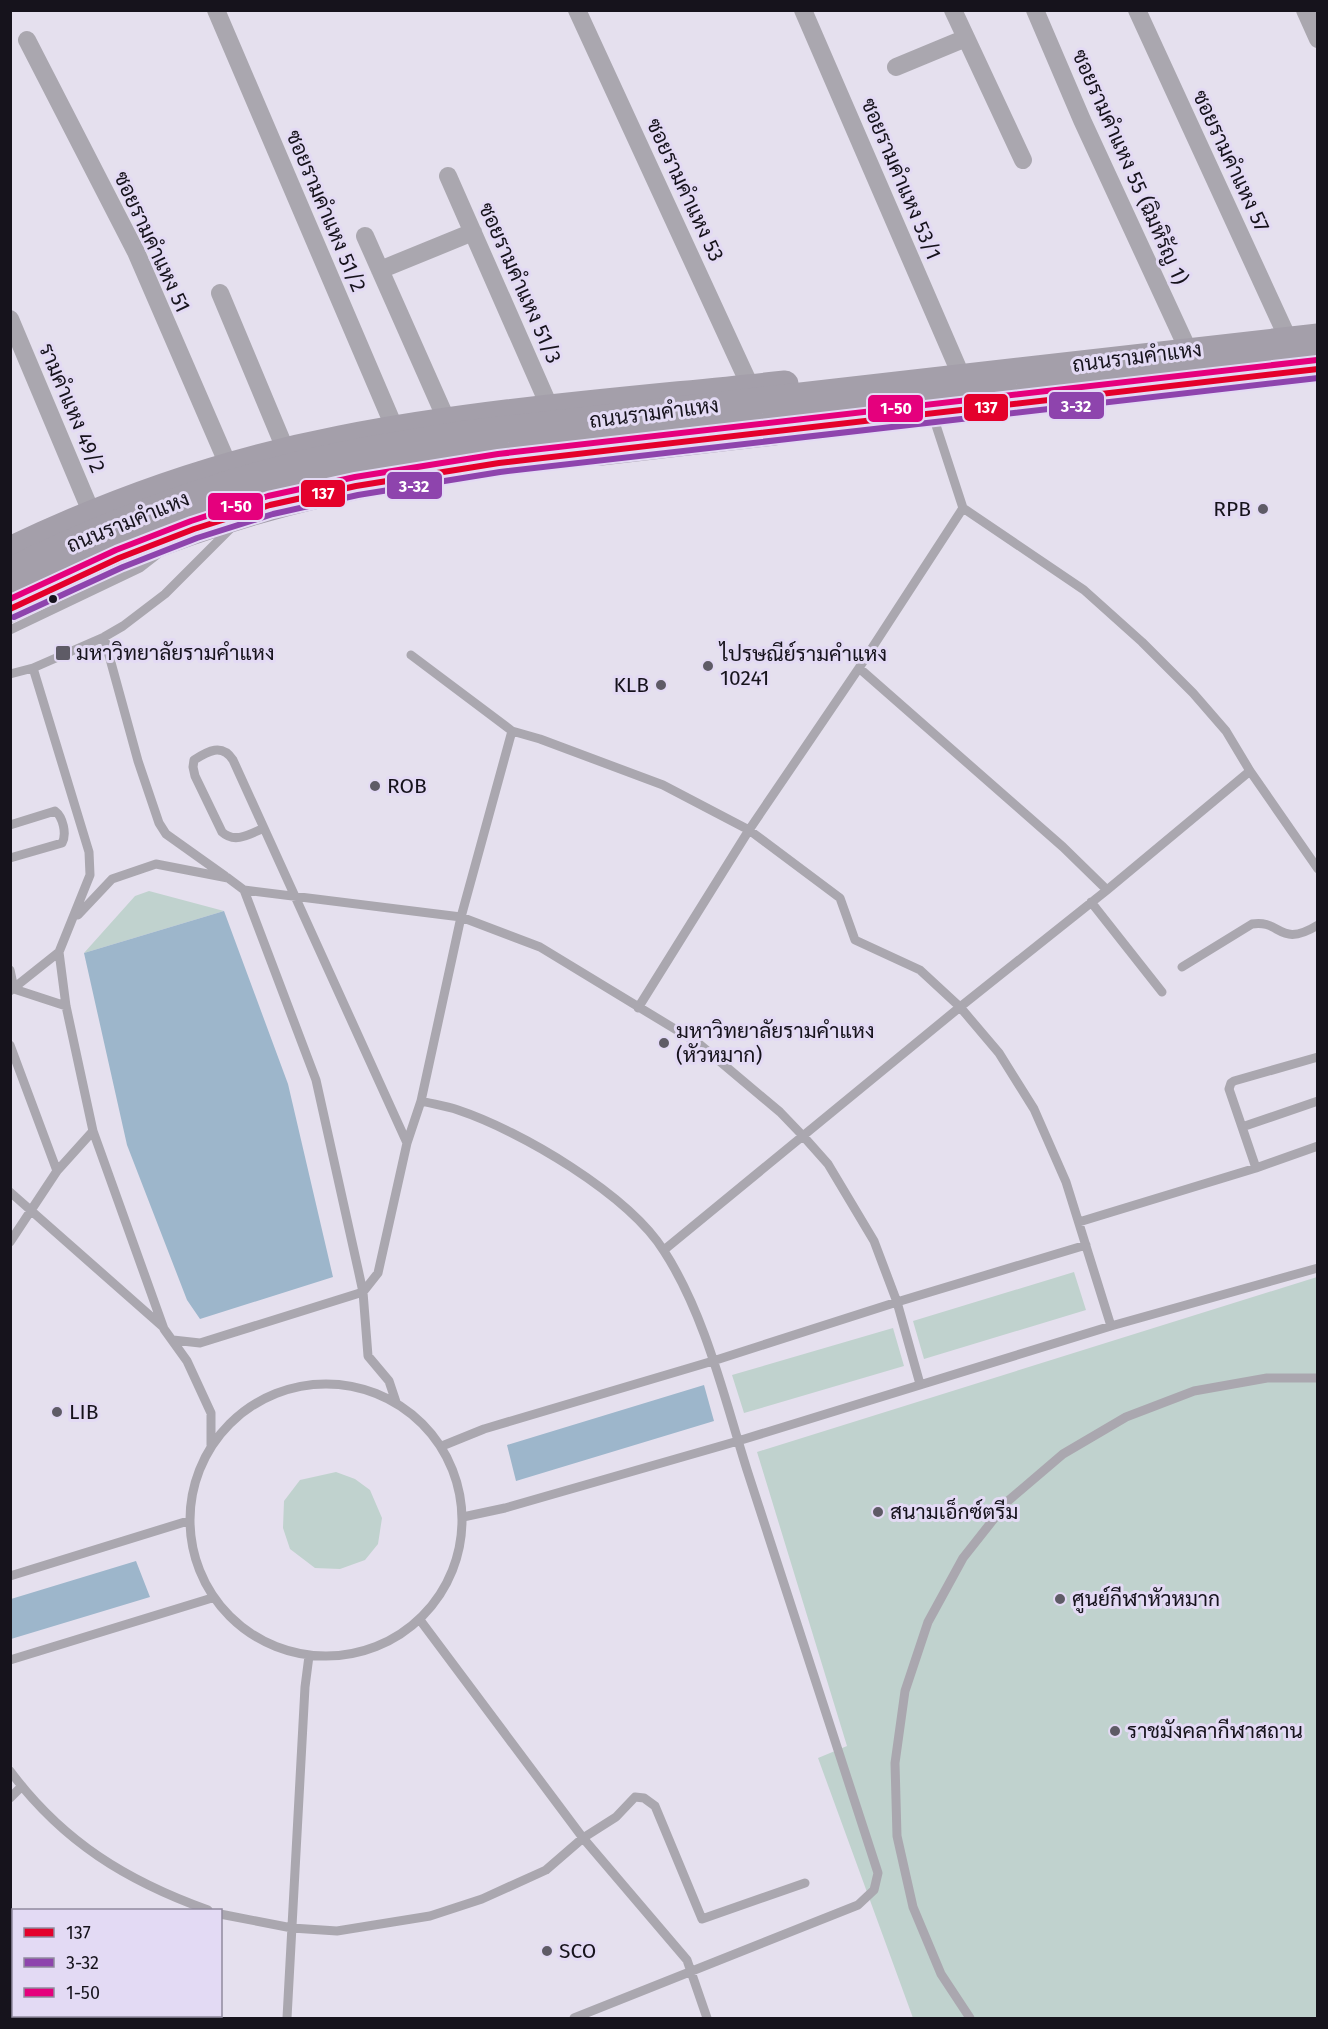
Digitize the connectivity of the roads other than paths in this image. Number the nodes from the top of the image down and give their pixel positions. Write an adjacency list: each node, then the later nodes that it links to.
1 (216, 10): 33 (street, ซอยรามคำแหง 51/2)
2 (578, 10): 26 (street, ซอยรามคำแหง 53)
3 (803, 10): 24 (street, ซอยรามคำแหง 53/1)
4 (953, 10): 8 (street)
5 (1035, 10): 22 (street, ซอยรามคำแหง 55 (ฉิมหิรัญ 1))
6 (1137, 10): 20 (street, ซอยรามคำแหง 57)
7 (1305, 10): 10 (street)
8 (966, 38): 11 (street); 12 (street)
9 (27, 39): 38 (street, ซอยรามคำแหง 51)
10 (1317, 39)
11 (896, 67)
12 (1023, 160)
13 (448, 176): 14 (street, ซอยรามคำแหง 51/3)
14 (473, 232): 16 (street); 29 (street, ซอยรามคำแหง 51/3)
15 (365, 236): 16 (street)
16 (380, 270): 32 (street)
17 (220, 293): 35 (street)
18 (10, 320): 41 (street, รามคำแหง 49/2)
19 (1317, 326): 20 (main road, ถนนรามคำแหง)
20 (1284, 330): 22 (main road, ถนนรามคำแหง)
21 (1317, 337): 45 (main road, ถนนรามคำแหง, bridge)
22 (1184, 341): 24 (main road, ถนนรามคำแหง)
23 (1317, 358): 46 (main road, ถนนรามคำแหง, bridge)
24 (957, 366): 26 (main road, ถนนรามคำแหง)
25 (1317, 369): 30 (main road, ถนนรามคำแหง)
26 (751, 388): 27 (main road, ถนนรามคำแหง)
27 (630, 400): 28 (main road, ถนนรามคำแหง); 34 (main road)
28 (584, 405): 29 (main road, ถนนรามคำแหง); 36 (main road)
29 (550, 408): 31 (main road, ถนนรามคำแหง)
30 (932, 414): 34 (main road, ถนนรามคำแหง); 40 (lane)
31 (487, 416): 32 (main road, ถนนรามคำแหง); 37 (main road)
32 (441, 422): 33 (main road, ถนนรามคำแหง); 39 (main road)
33 (395, 429): 35 (main road, ถนนรามคำแหง)
34 (638, 448): 36 (main road, ถนนรามคำแหง)
35 (286, 451): 38 (main road, ถนนรามคำแหง)
36 (592, 453): 37 (main road, ถนนรามคำแหง)
37 (499, 463): 39 (main road, ถนนรามคำแหง)
38 (229, 467): 41 (main road, ถนนรามคำแหง)
39 (446, 471): 42 (main road, ถนนรามคำแหง)
40 (963, 508): 52 (lane); 55 (lane)
41 (93, 513): 44 (main road, ถนนรามคำแหง)
42 (245, 513): 43 (main road, ถนนรามคำแหง); 49 (lane)
43 (168, 539): 47 (main road, ถนนรามคำแหง); 48 (lane)
44 (10, 550)
45 (10, 571)
46 (10, 594)
47 (10, 609)
48 (10, 630)
49 (104, 637): 51 (lane); 61 (lane)
50 (411, 655): 54 (lane)
51 (33, 668): 53 (lane); 67 (lane)
52 (859, 668): 58 (lane); 63 (lane)
53 (10, 675)
54 (512, 731): 58 (lane); 66 (lane)
55 (1250, 771): 60 (lane); 63 (lane)
56 (10, 825): 59 (lane)
57 (264, 828): 57 (lane); 64 (lane)
58 (749, 830): 75 (lane); 76 (lane)
59 (10, 858)
60 (1317, 869)
61 (228, 878): 62 (lane); 67 (lane)
62 (244, 890): 64 (lane); 95 (lane)
63 (1107, 890): 65 (lane)
64 (295, 896): 66 (lane); 84 (lane)
65 (1091, 902): 73 (lane); 75 (lane)
66 (461, 917): 76 (lane); 79 (lane)
67 (74, 919): 69 (lane)
68 (1317, 925): 70 (lane)
69 (59, 952): 72 (lane); 74 (lane)
70 (1182, 967)
71 (10, 970): 72 (lane)
72 (12, 990): 74 (lane)
73 (1162, 992)
74 (66, 1006): 82 (lane)
75 (960, 1007): 83 (lane); 90 (lane)
76 (638, 1008): 83 (lane)
77 (10, 1046): 87 (lane)
78 (1317, 1057): 81 (lane)
79 (421, 1101): 84 (lane); 93 (lane)
80 (1317, 1101): 81 (lane)
81 (1242, 1127): 86 (lane)
82 (93, 1131): 87 (lane); 98 (lane)
83 (804, 1137): 93 (lane); 96 (lane)
84 (407, 1143): 95 (lane)
85 (1317, 1146): 86 (lane)
86 (1256, 1168): 90 (lane)
87 (57, 1171): 89 (lane)
88 (10, 1192): 89 (lane)
89 (31, 1210): 91 (lane); 98 (lane)
90 (1079, 1222): 92 (lane)
91 (10, 1242)
92 (1086, 1245): 96 (lane); 97 (lane)
93 (664, 1250): 100 (lane)
94 (1317, 1268): 97 (lane)
95 (363, 1292): 99 (lane); 103 (lane)
96 (897, 1302): 100 (lane); 102 (lane)
97 (1111, 1326): 102 (lane)
98 (164, 1329): 99 (lane)
99 (173, 1340): 105 (lane)
100 (713, 1361): 104 (lane); 106 (lane)
101 (1317, 1378): 127 (lane)
102 (920, 1384): 104 (lane)
103 (396, 1402): 105 (lane); 106 (lane)
104 (738, 1441): 107 (lane); 123 (lane)
105 (211, 1444): 108 (lane)
106 (442, 1446): 107 (lane)
107 (464, 1517): 111 (lane)
108 (188, 1521): 109 (lane); 110 (lane)
109 (10, 1576)
110 (212, 1598): 112 (lane); 113 (lane)
111 (420, 1620): 112 (lane); 117 (lane)
112 (309, 1656): 122 (lane)
113 (10, 1660)
114 (10, 1771): 115 (lane)
115 (22, 1786): 116 (lane); 119 (lane)
116 (10, 1798)
117 (584, 1838): 118 (lane); 122 (lane); 123 (lane)
118 (805, 1883)
119 (183, 1906): 120 (lane)
120 (198, 1909)
121 (222, 1914): 122 (lane)
122 (292, 1928): 124 (lane)
123 (692, 1972): 125 (lane); 126 (lane)
124 (287, 2019)
125 (574, 2019)
126 (707, 2019)
127 (970, 2019)

